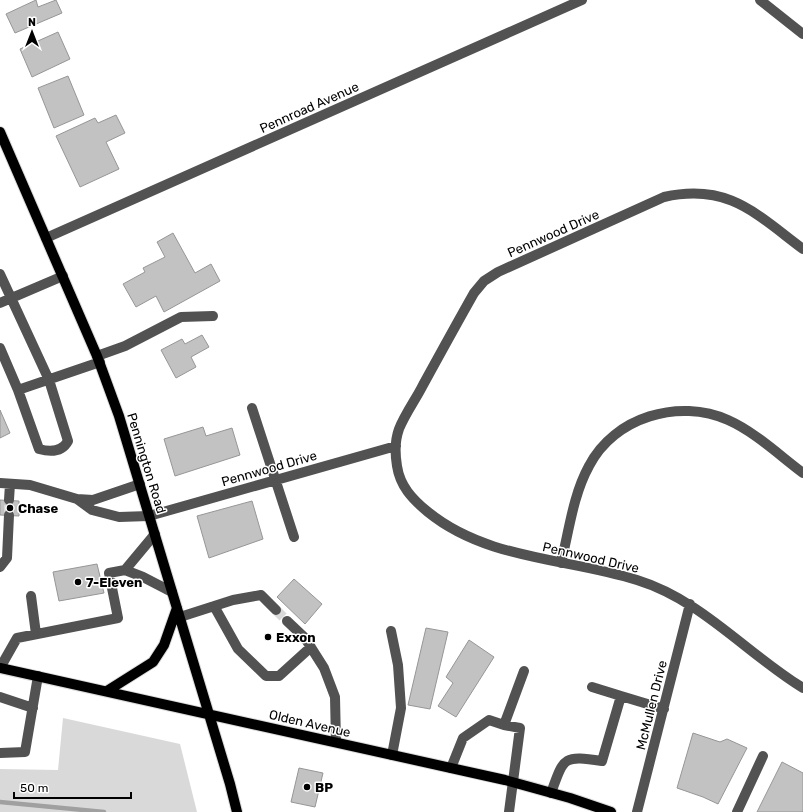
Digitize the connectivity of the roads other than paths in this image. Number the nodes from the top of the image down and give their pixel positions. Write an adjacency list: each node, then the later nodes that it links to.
1 (582, 0): 5 (street, Pennroad Avenue)
2 (760, 0): 3 (street)
3 (803, 34)
4 (0, 132): 5 (main road, Pennington Road)
5 (46, 238): 8 (main road, Pennington Road)
6 (803, 249): 17 (street, Pennwood Drive)
7 (0, 274): 9 (street)
8 (63, 276): 9 (street); 13 (main road, Pennington Road)
9 (12, 297): 10 (street); 14 (street)
10 (0, 303)
11 (212, 316): 13 (street)
12 (0, 348): 15 (street)
13 (99, 359): 14 (street); 21 (main road, Pennington Road)
14 (49, 380): 15 (street); 15 (street)
15 (18, 390)
16 (252, 408): 19 (street)
17 (396, 446): 19 (street, Pennwood Drive); 28 (street, Pennwood Drive)
18 (803, 473): 28 (street)
19 (275, 480): 25 (street, Pennwood Drive); 27 (street)
20 (5, 484): 22 (street); 23 (street)
21 (140, 484): 22 (street); 25 (main road, Pennington Road)
22 (78, 499): 25 (street, Pennwood Drive)
23 (10, 500)
24 (9, 515): 29 (street)
25 (149, 516): 26 (main road, Pennington Road)
26 (155, 534): 30 (street); 31 (main road, Pennington Road)
27 (294, 537)
28 (561, 563): 33 (street, Pennwood Drive)
29 (0, 567)
30 (125, 570): 31 (street); 39 (street)
31 (172, 592): 36 (main road, Pennington Road)
32 (31, 596): 39 (street)
33 (690, 604): 45 (street, Pennwood Drive); 50 (street, McMullen Drive)
34 (214, 606): 35 (street); 36 (street); 40 (street)
35 (276, 610)
36 (179, 613): 46 (main road); 51 (main road, Pennington Road)
37 (287, 621): 40 (street)
38 (391, 631): 55 (street)
39 (36, 634): 41 (street)
40 (311, 647): 53 (street)
41 (0, 668): 43 (main road, Olden Avenue)
42 (524, 671): 52 (street)
43 (38, 676): 46 (main road, Olden Avenue); 49 (street)
44 (592, 686): 47 (street)
45 (803, 688)
46 (107, 691): 51 (main road, Olden Avenue)
47 (621, 696): 50 (street); 59 (street)
48 (0, 697): 49 (street)
49 (33, 708): 54 (street)
50 (664, 708): 63 (street, McMullen Drive)
51 (209, 714): 53 (main road, Olden Avenue); 60 (main road, Pennington Road)
52 (504, 725): 57 (street); 58 (street)
53 (336, 742): 55 (main road, Olden Avenue)
54 (0, 752)
55 (392, 755): 57 (main road, Olden Avenue)
56 (763, 756): 64 (street)
57 (451, 768): 58 (main road, Olden Avenue)
58 (514, 782): 59 (main road, Olden Avenue); 61 (street)
59 (551, 793): 62 (main road, Olden Avenue)
60 (237, 812)
61 (509, 812)
62 (611, 812)
63 (638, 812)
64 (738, 812)

